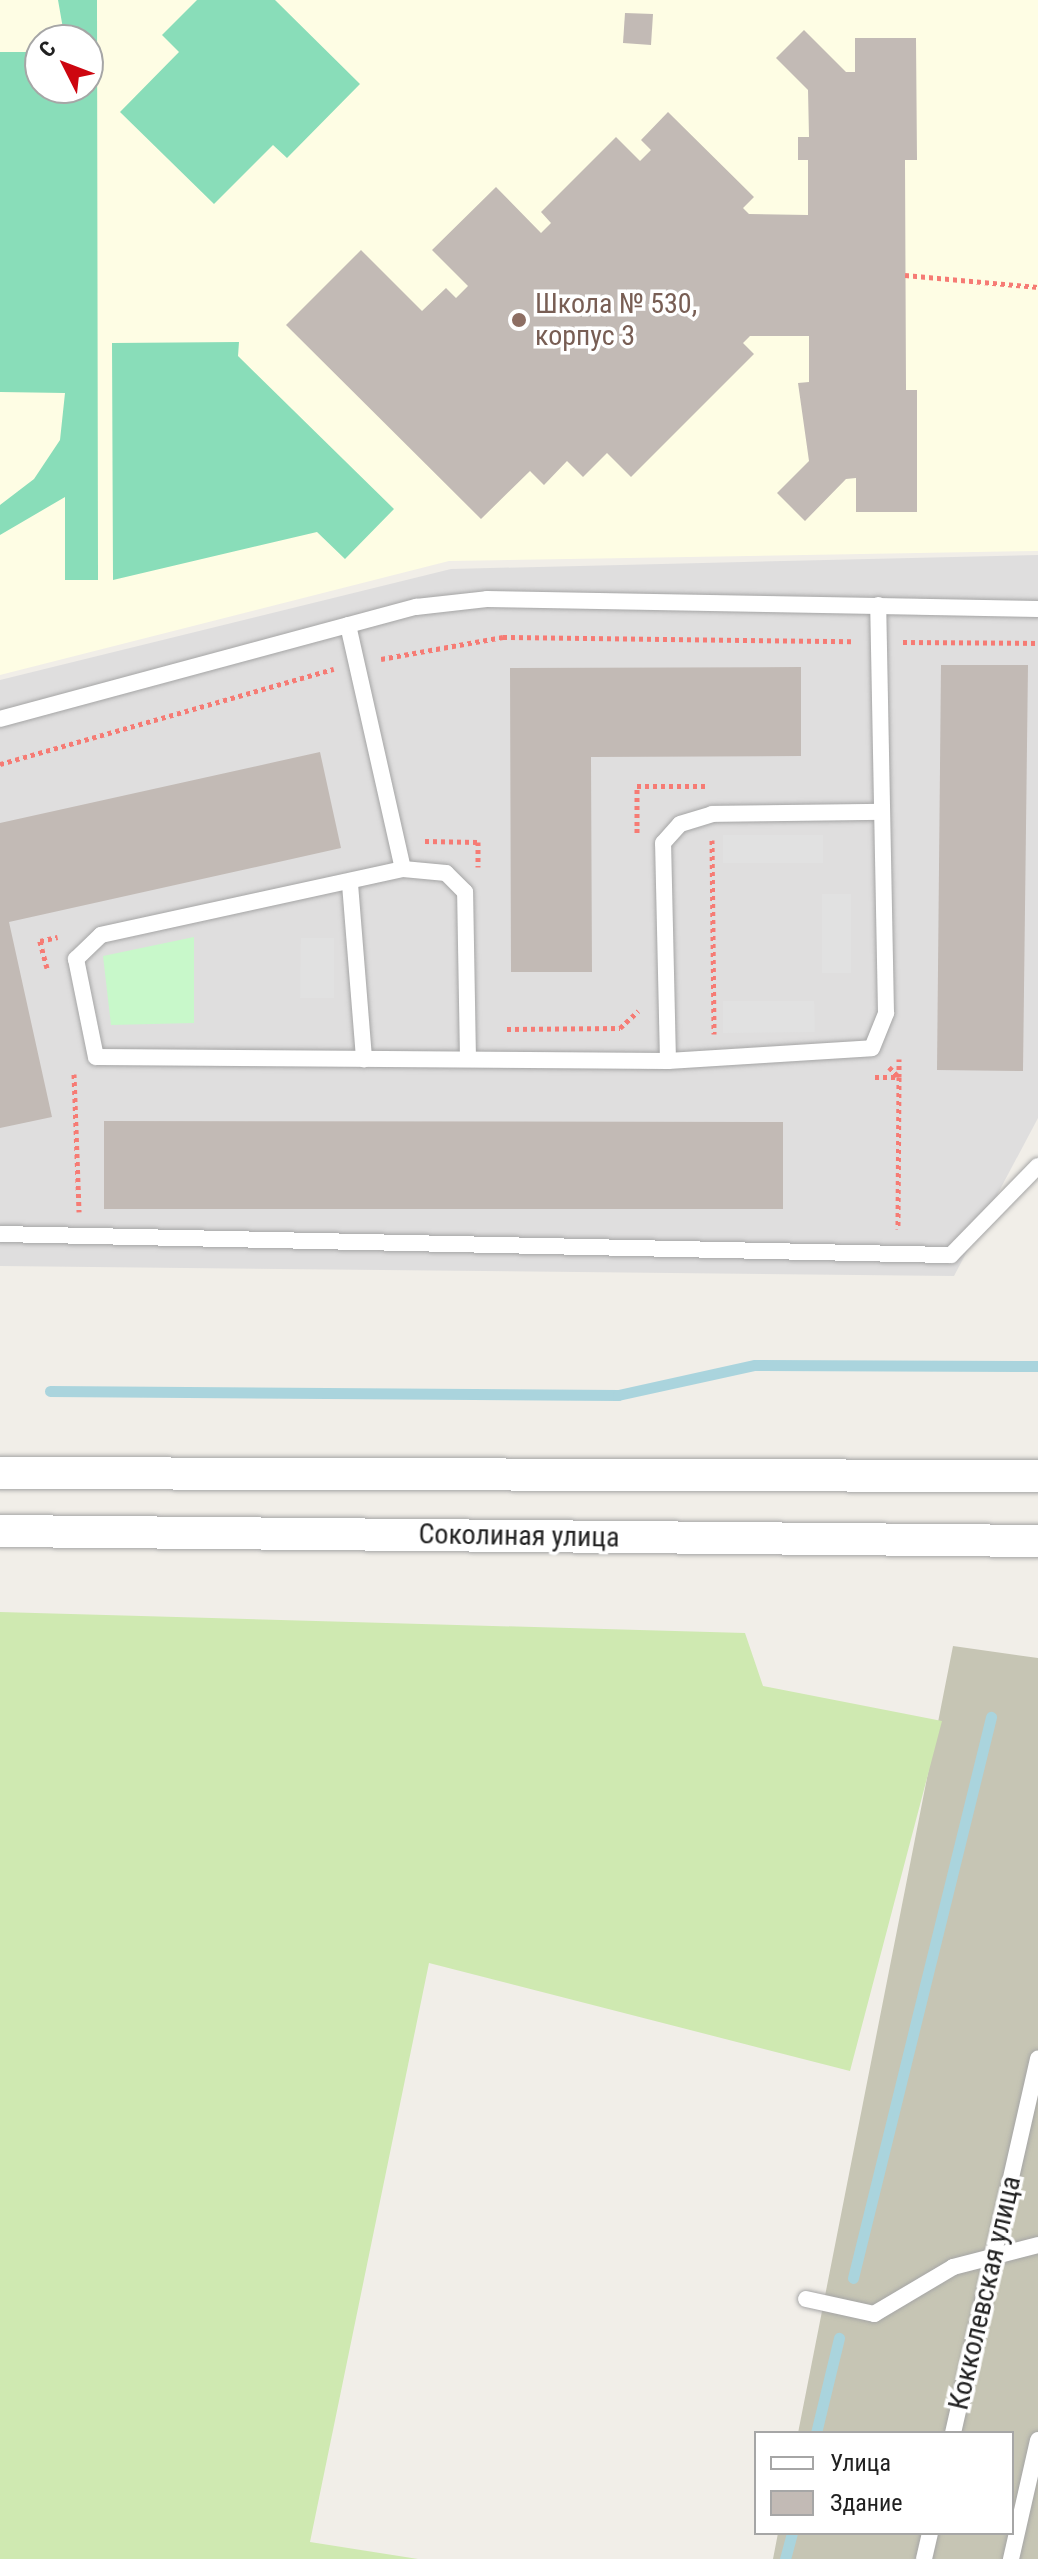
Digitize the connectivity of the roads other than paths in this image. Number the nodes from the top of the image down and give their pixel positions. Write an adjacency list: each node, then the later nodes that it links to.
1 (878, 605): 2 (lane); 3 (lane); 5 (lane)
2 (1038, 609)
3 (348, 625): 4 (lane); 6 (lane)
4 (0, 719)
5 (878, 812): 10 (lane); 10 (lane)
6 (403, 869): 7 (lane); 9 (lane)
7 (350, 884): 8 (lane); 8 (lane)
8 (364, 1059): 9 (lane)
9 (468, 1059): 10 (lane)
10 (668, 1061)
11 (1038, 1166): 12 (lane)
12 (0, 1234)
13 (0, 1473): 14 (street)
14 (1038, 1476)
15 (0, 1531): 16 (street, Соколиная улица)
16 (1038, 1541)
17 (1038, 2059): 19 (lane, Кокколевская улица)
18 (1038, 2245): 19 (lane)
19 (993, 2257): 20 (lane); 21 (lane, Кокколевская улица)
20 (806, 2299)
21 (953, 2431)
22 (1038, 2440): 25 (lane)
23 (930, 2535): 24 (lane)
24 (924, 2559)
25 (1011, 2559)

